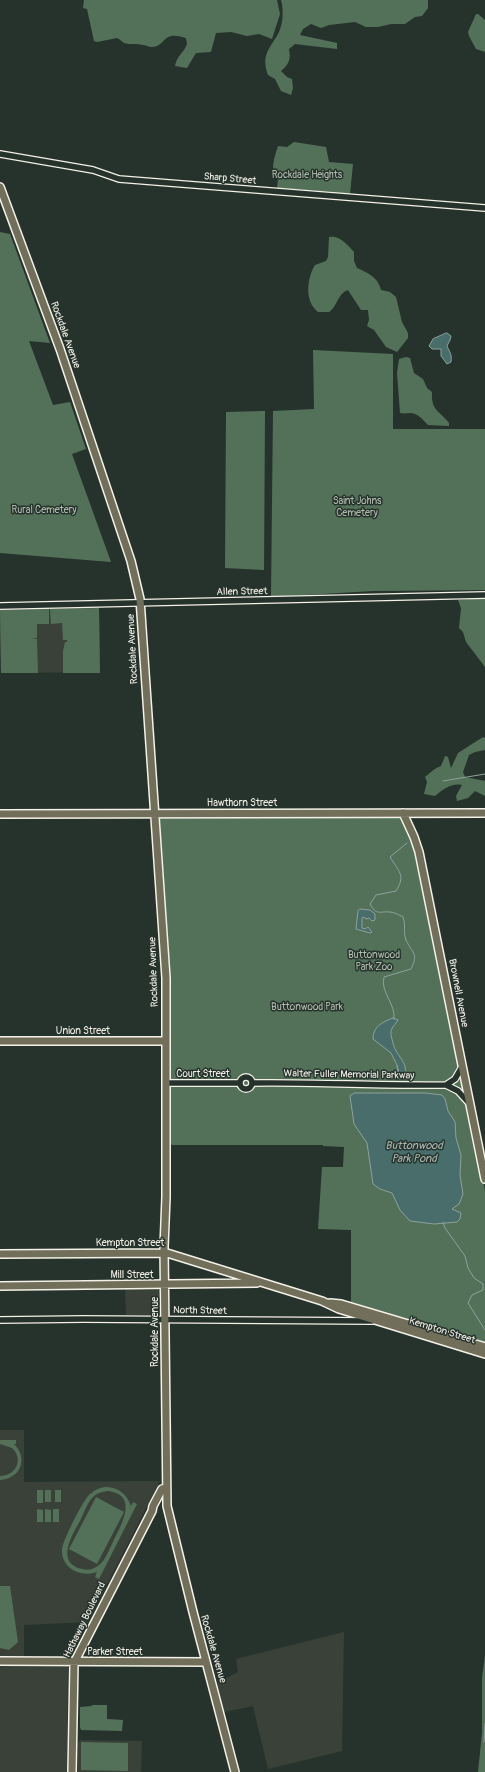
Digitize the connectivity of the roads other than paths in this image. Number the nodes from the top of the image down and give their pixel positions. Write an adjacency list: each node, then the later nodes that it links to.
1 (0, 154): 3 (street, Sharp Street)
2 (0, 188): 5 (main road, Rockdale Avenue)
3 (485, 208)
4 (485, 595): 5 (street, Allen Street)
5 (141, 603): 6 (street, Allen Street); 11 (main road, Rockdale Avenue)
6 (0, 606)
7 (403, 813): 8 (main road, Hawthorn Street); 11 (main road, Hawthorn Street); 12 (main road, Brownell Avenue)
8 (421, 813): 9 (main road, Hawthorn Street); 12 (main road)
9 (485, 813)
10 (0, 814): 11 (main road, Hawthorn Street)
11 (154, 814): 14 (main road, Rockdale Avenue)
12 (410, 828): 15 (main road, Brownell Avenue)
13 (0, 1041): 14 (main road, Union Street)
14 (166, 1041): 16 (main road, Rockdale Avenue)
15 (462, 1067): 18 (street); 19 (main road, Brownell Avenue)
16 (166, 1083): 17 (street, Court Street); 21 (main road, Rockdale Avenue)
17 (252, 1083): 18 (street, Walter Fuller Memorial Parkway)
18 (446, 1085): 19 (street)
19 (470, 1104): 20 (main road, Brownell Avenue)
20 (485, 1180)
21 (164, 1252): 22 (main road, Kempton Street); 23 (main road, Kempton Street); 24 (main road, Rockdale Avenue)
22 (0, 1254)
23 (264, 1283): 24 (main road, Mill Street); 26 (main road, Kempton Street)
24 (165, 1285): 25 (main road, Mill Street); 27 (main road, Rockdale Avenue)
25 (0, 1286)
26 (361, 1313): 29 (main road, Kempton Street); 30 (main road, Kempton Street)
27 (165, 1319): 28 (street, North Street); 29 (street, North Street); 32 (main road, Rockdale Avenue)
28 (0, 1320)
29 (376, 1321): 31 (main road, Kempton Street)
30 (485, 1347)
31 (485, 1354)
32 (166, 1488): 33 (main road, Rockdale Avenue); 34 (main road, Hathaway Boulevard)
33 (167, 1508): 34 (main road); 37 (main road, Rockdale Avenue)
34 (152, 1511): 36 (main road, Hathaway Boulevard)
35 (0, 1661): 36 (main road, Parker Street)
36 (75, 1662): 37 (main road, Parker Street); 38 (main road, Hathaway Boulevard)
37 (206, 1662): 39 (main road, Rockdale Avenue)
38 (72, 1772)
39 (235, 1772)

